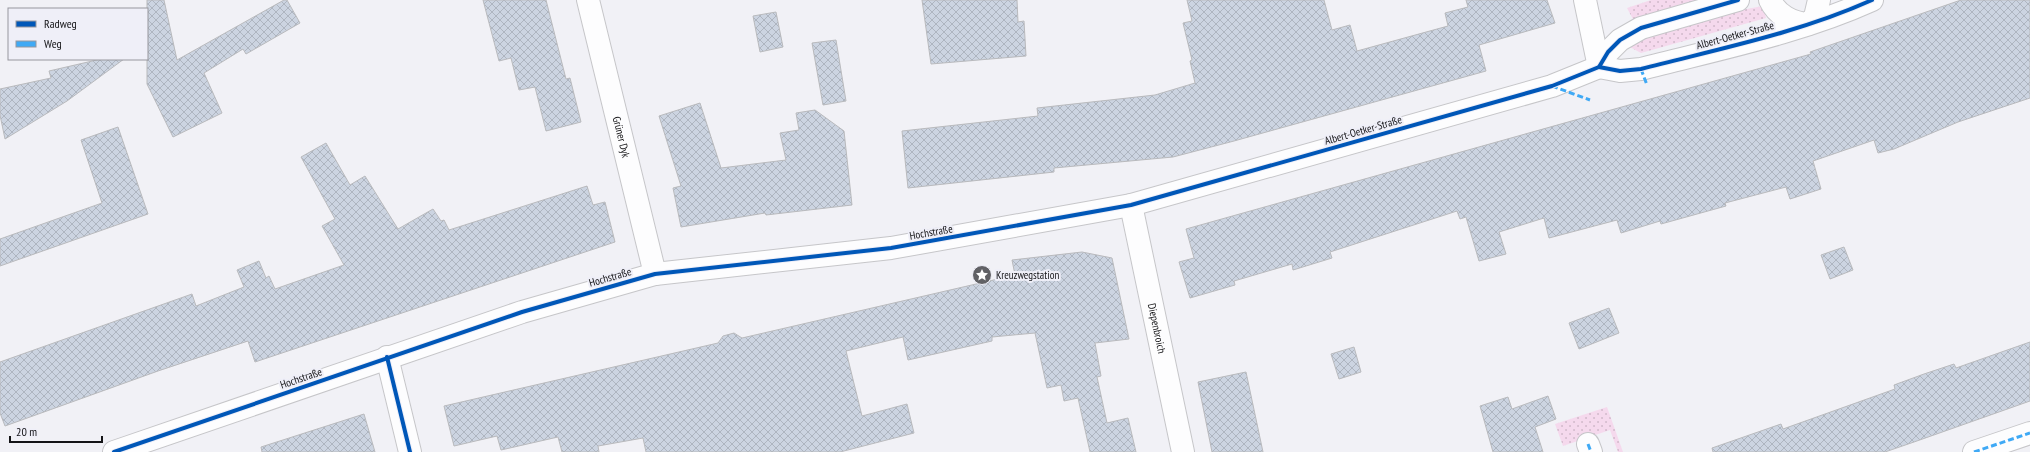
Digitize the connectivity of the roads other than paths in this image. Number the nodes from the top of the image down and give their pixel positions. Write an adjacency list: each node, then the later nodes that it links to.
1 (588, 0): 10 (street, Grüner Dyk)
2 (1585, 0): 8 (street)
3 (1738, 0): 8 (street)
4 (1770, 0): 7 (street)
5 (1819, 0): 7 (street)
6 (1872, 0): 7 (street, Albert-Oetker-Straße)
7 (1808, 24): 8 (street, Albert-Oetker-Straße)
8 (1599, 67): 9 (street, Albert-Oetker-Straße)
9 (1131, 206): 10 (street, Hochstraße); 15 (street, Diepenbroich)
10 (655, 274): 11 (street, Hochstraße)
11 (387, 357): 13 (street, Hochstraße); 14 (street)
12 (2030, 433): 16 (street)
13 (114, 452)
14 (410, 452)
15 (1183, 452)
16 (1974, 452)

